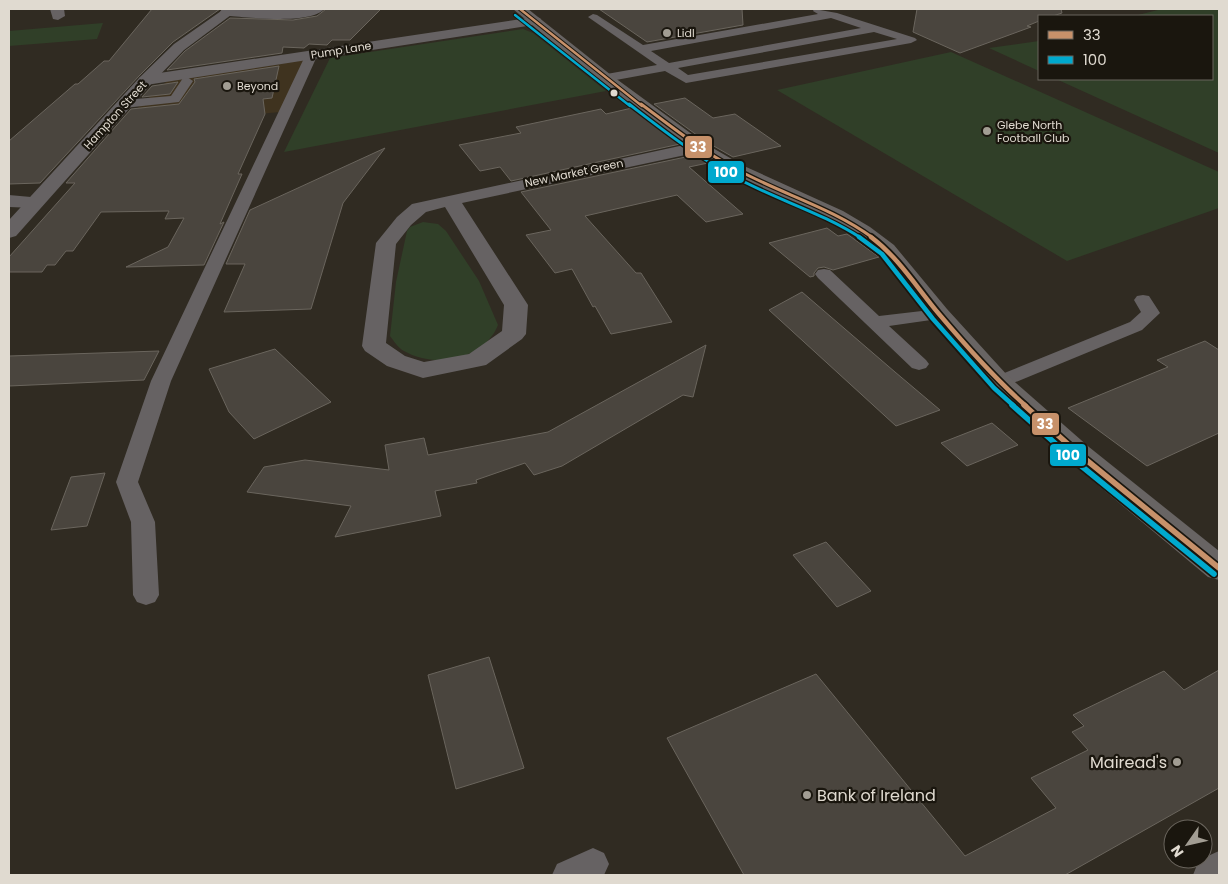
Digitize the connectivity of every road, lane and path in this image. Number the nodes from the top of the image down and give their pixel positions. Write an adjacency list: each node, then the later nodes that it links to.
1 (317, 9): 2 (street)
2 (229, 10): 12 (street, Hampton Street)
3 (818, 11): 5 (lane)
4 (528, 15): 9 (street, Pump Lane); 11 (main road)
5 (833, 15): 7 (lane); 8 (lane)
6 (593, 17): 8 (lane)
7 (876, 29): 10 (lane); 10 (lane)
8 (641, 49): 10 (lane)
9 (312, 54): 12 (street, Pump Lane); 27 (lane)
10 (667, 66): 11 (lane)
11 (605, 78): 15 (main road)
12 (146, 80): 14 (street, Hampton Street)
13 (187, 80): 14 (lane)
14 (124, 104): 18 (street, Hampton Street)
15 (698, 147): 16 (street, New Market Green); 22 (main road)
16 (450, 200): 16 (street, New Market Green)
17 (9, 201): 18 (street)
18 (35, 202): 19 (street, Hampton Street)
19 (9, 232)
20 (824, 274): 23 (lane)
21 (1142, 300): 25 (lane)
22 (939, 314): 23 (lane); 25 (main road)
23 (874, 322): 24 (lane)
24 (919, 364)
25 (999, 382): 26 (main road)
26 (1219, 568)
27 (146, 595)
28 (1219, 872): 29 (main road)
29 (1214, 875)

